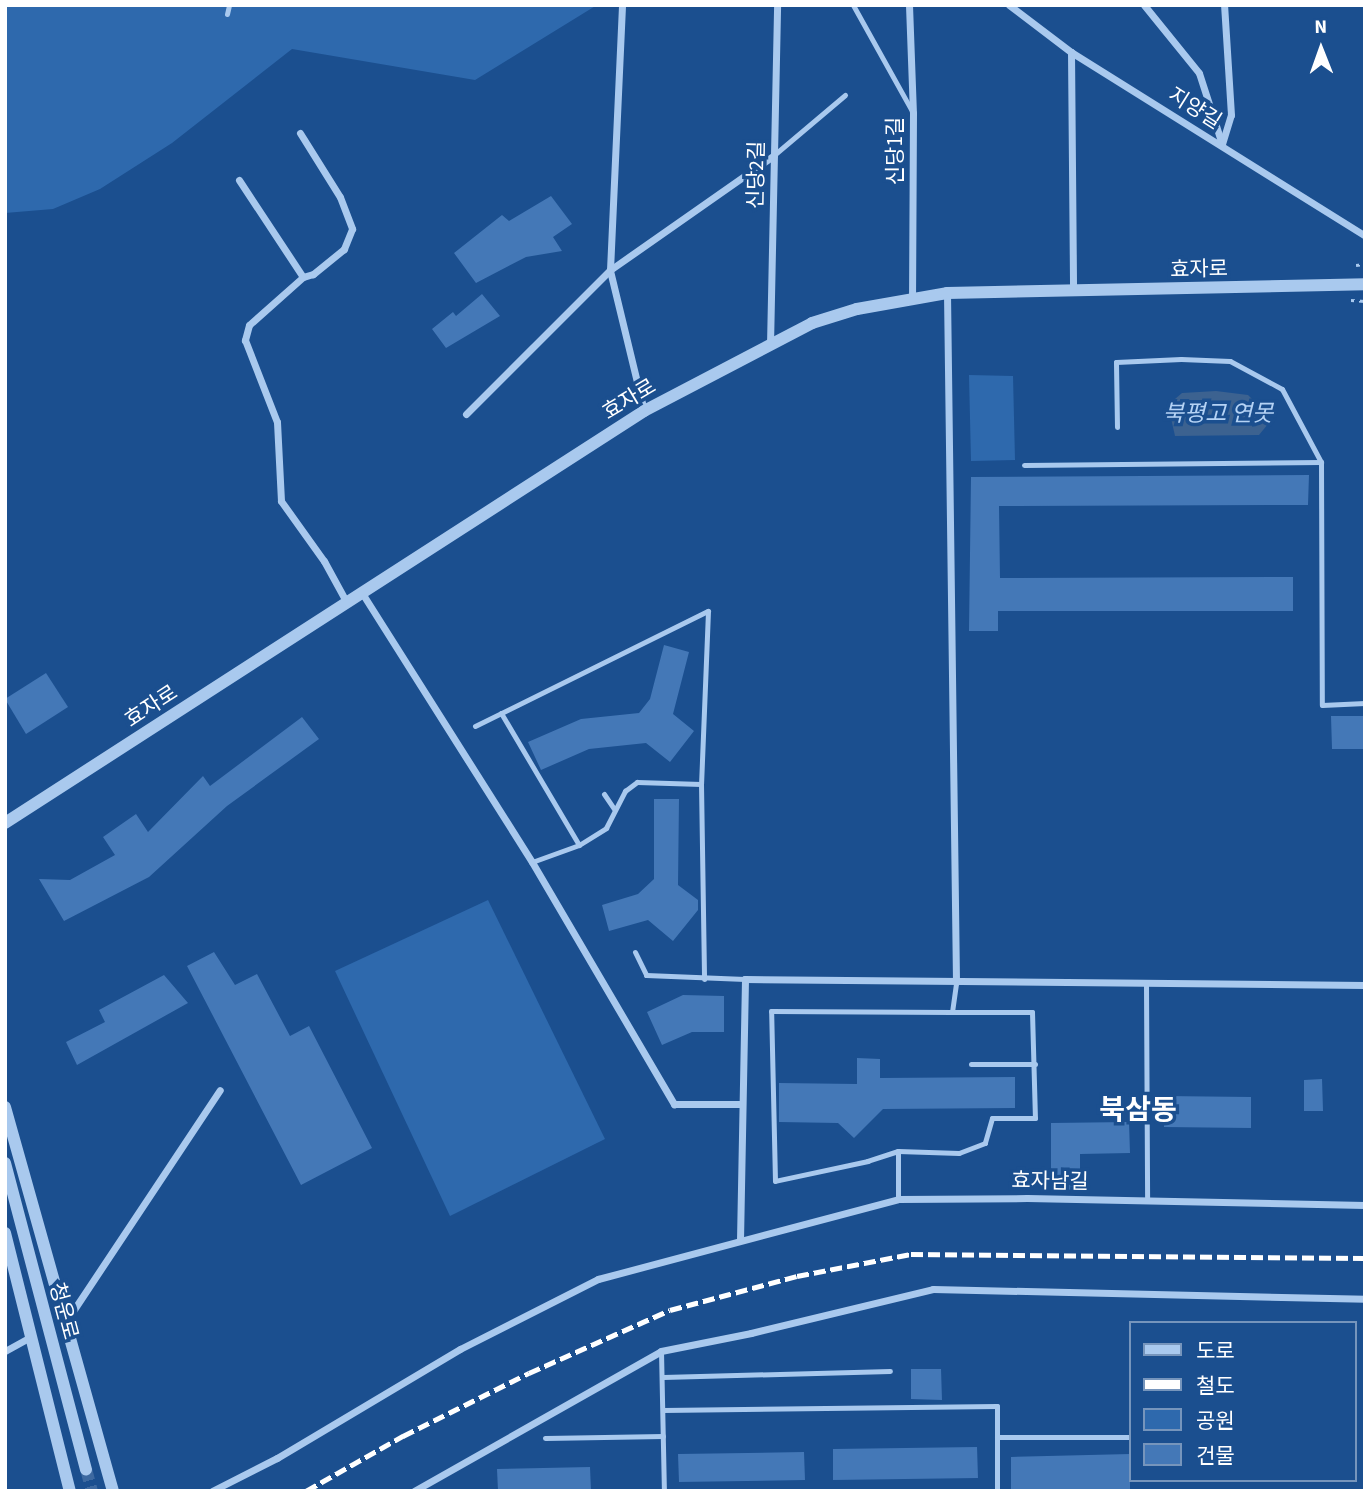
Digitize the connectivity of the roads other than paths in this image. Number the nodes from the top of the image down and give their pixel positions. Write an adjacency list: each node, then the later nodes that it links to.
1 (229, 5): 9 (lane)
2 (622, 5): 18 (street)
3 (777, 5): 15 (street, 신당2길)
4 (853, 5): 12 (lane)
5 (909, 5): 12 (street, 신당1길)
6 (1009, 5): 10 (street, 지양길)
7 (1144, 5): 14 (street)
8 (1224, 5): 14 (street)
9 (227, 14)
10 (1071, 52): 14 (street, 지양길); 21 (street)
11 (845, 95): 15 (lane)
12 (913, 113): 23 (street, 신당1길)
13 (300, 133): 19 (street)
14 (1222, 145): 17 (street, 지양길)
15 (774, 155): 18 (street); 24 (street, 신당2길)
16 (239, 180): 19 (street)
17 (1365, 236)
18 (610, 270): 25 (street); 26 (street)
19 (303, 277): 31 (street)
20 (1365, 284): 21 (street, 효자로)
21 (1073, 291): 22 (street, 효자로)
22 (947, 293): 23 (street, 효자로); 44 (street)
23 (912, 297): 24 (street, 효자로)
24 (770, 345): 25 (street, 효자로)
25 (644, 411): 30 (street, 효자로)
26 (466, 414)
27 (1117, 427): 28 (lane)
28 (1321, 462): 29 (lane); 32 (lane)
29 (1024, 465)
30 (362, 593): 31 (street, 효자로); 40 (street)
31 (347, 603): 38 (street, 효자로)
32 (1365, 703)
33 (501, 713): 34 (lane); 35 (lane); 39 (lane)
34 (475, 726)
35 (701, 784): 37 (lane); 42 (lane)
36 (604, 794): 37 (lane)
37 (614, 809): 39 (lane)
38 (5, 823)
39 (579, 845): 40 (lane)
40 (532, 862): 51 (street)
41 (635, 952): 42 (lane)
42 (704, 979): 43 (lane)
43 (745, 979): 44 (street); 51 (street)
44 (956, 982): 45 (street); 47 (lane)
45 (1146, 985): 46 (street); 56 (lane)
46 (1365, 985)
47 (952, 1012): 49 (lane); 53 (lane)
48 (971, 1064): 49 (lane)
49 (1035, 1064): 53 (lane)
50 (220, 1090): 61 (street)
51 (742, 1104): 59 (street)
52 (5, 1107): 61 (street)
53 (898, 1151): 55 (lane)
54 (5, 1163): 72 (street, 청운로)
55 (898, 1199): 56 (street, 효자남길); 59 (street, 효자남길)
56 (1147, 1201): 57 (street, 효자남길)
57 (1365, 1205)
58 (5, 1233): 62 (street)
59 (740, 1240): 75 (street, 효자남길)
60 (1365, 1299): 64 (street)
61 (67, 1320): 74 (street)
62 (30, 1337): 63 (street); 73 (street)
63 (5, 1351)
64 (661, 1352): 66 (lane); 76 (street)
65 (890, 1371): 66 (lane)
66 (663, 1377): 67 (lane)
67 (663, 1410): 68 (lane); 69 (lane)
68 (663, 1436): 71 (lane); 77 (lane)
69 (998, 1437): 70 (lane); 78 (lane)
70 (1128, 1437)
71 (545, 1438)
72 (86, 1469)
73 (70, 1491)
74 (113, 1491)
75 (212, 1491)
76 (414, 1491)
77 (664, 1491)
78 (998, 1491)

